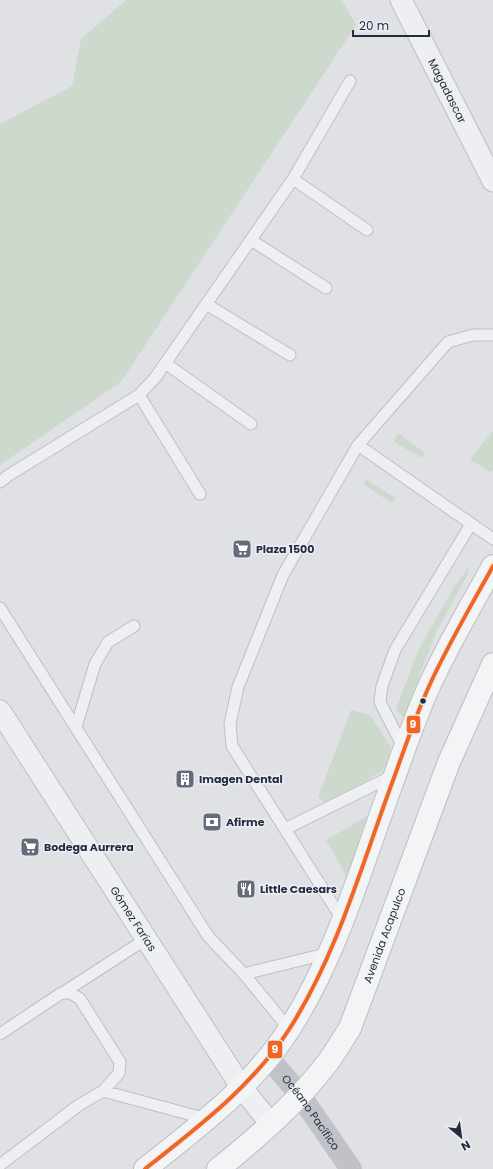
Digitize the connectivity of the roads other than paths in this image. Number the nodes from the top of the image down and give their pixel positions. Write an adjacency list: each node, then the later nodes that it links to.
1 (401, 0): 4 (street, Magadascar)
2 (350, 81): 3 (lane)
3 (293, 179): 5 (lane); 6 (lane)
4 (493, 182)
5 (367, 230)
6 (251, 240): 7 (lane); 8 (lane)
7 (326, 288)
8 (206, 304): 10 (lane); 11 (lane)
9 (493, 334): 14 (lane)
10 (290, 355)
11 (165, 363): 12 (lane); 13 (lane)
12 (139, 395): 15 (lane); 16 (lane)
13 (251, 424)
14 (358, 445): 17 (lane); 27 (lane)
15 (0, 482)
16 (200, 494)
17 (471, 524): 18 (lane); 25 (lane)
18 (493, 539)
19 (493, 566): 25 (main road)
20 (0, 608): 24 (lane)
21 (134, 626): 24 (lane)
22 (493, 664): 38 (main road, Avenida Acapulco)
23 (0, 711): 29 (street, Gómez Farías)
24 (76, 727): 31 (lane)
25 (404, 750): 26 (main road)
26 (395, 775): 27 (lane); 28 (main road)
27 (284, 829): 28 (lane)
28 (342, 919): 30 (main road)
29 (146, 939): 32 (lane); 36 (street, Gómez Farías)
30 (330, 953): 31 (lane); 33 (main road)
31 (244, 974): 33 (lane)
32 (60, 994): 34 (lane); 37 (lane)
33 (289, 1029): 35 (main road)
34 (0, 1034)
35 (268, 1057): 36 (main road); 38 (street, Océano Pacífico)
36 (242, 1088): 39 (main road); 40 (street, Gómez Farías)
37 (103, 1091): 39 (lane); 41 (lane)
38 (300, 1095): 40 (main road, Avenida Acapulco); 44 (street, Océano Pacífico)
39 (207, 1119): 42 (main road)
40 (271, 1124): 43 (main road, Avenida Acapulco)
41 (0, 1164)
42 (145, 1169)
43 (218, 1169)
44 (351, 1169)

